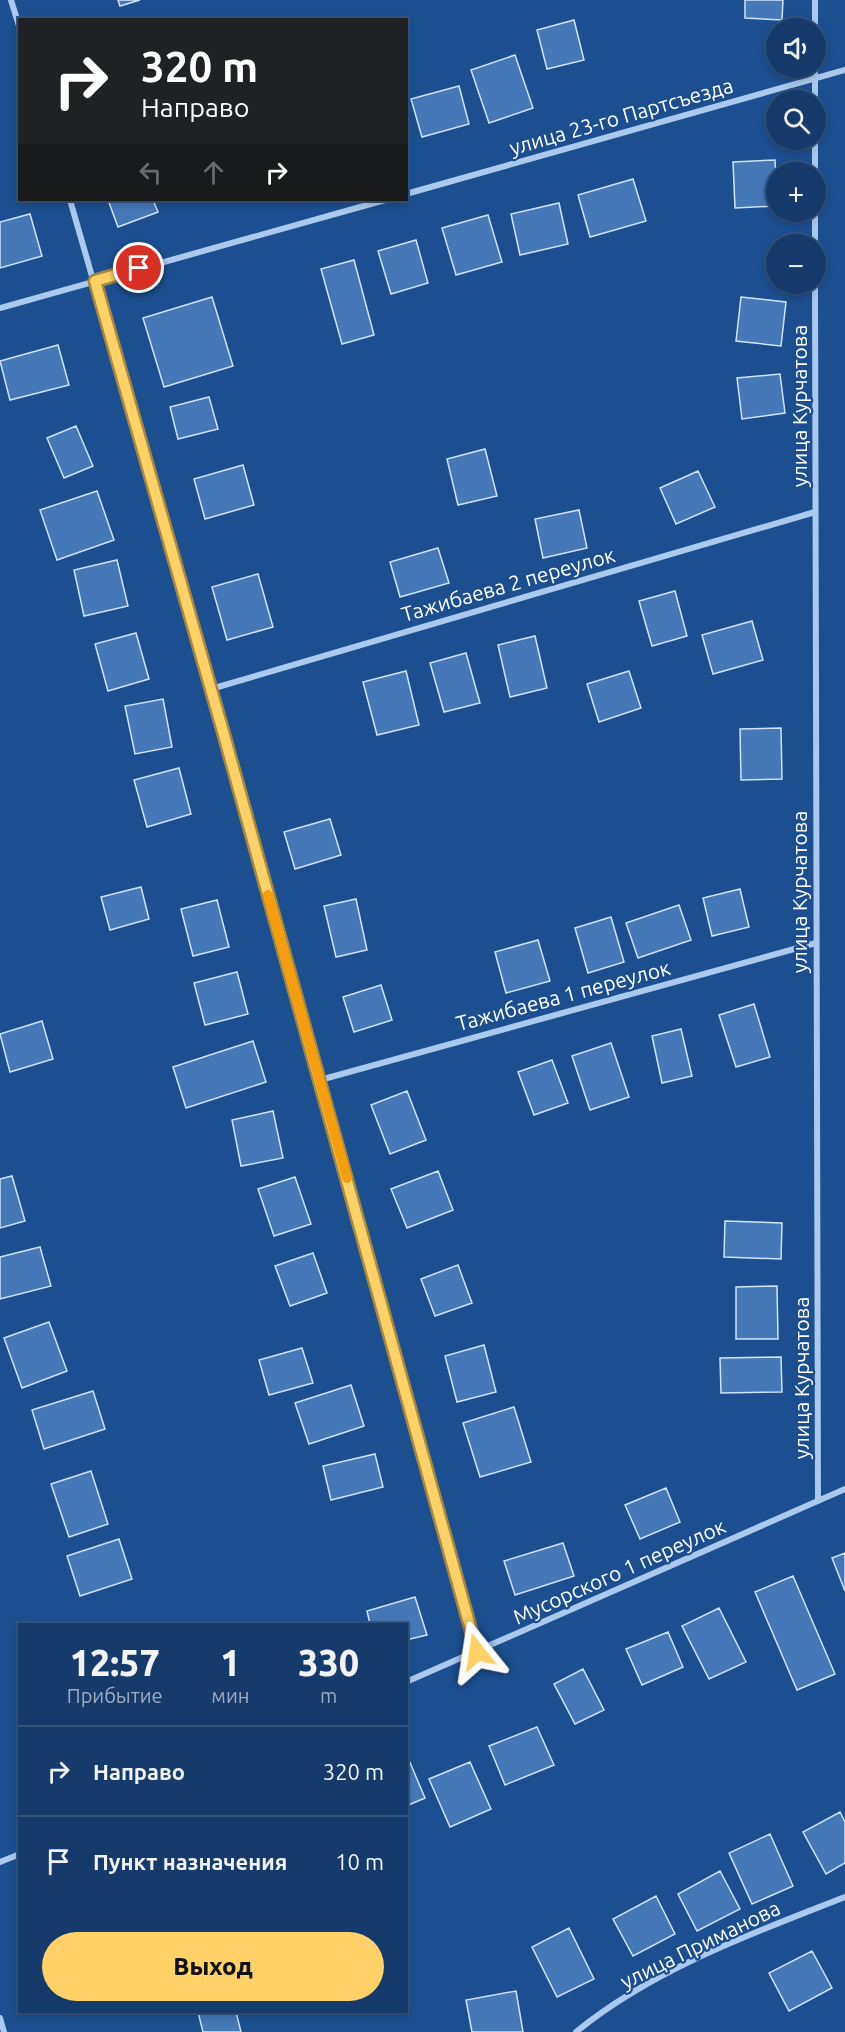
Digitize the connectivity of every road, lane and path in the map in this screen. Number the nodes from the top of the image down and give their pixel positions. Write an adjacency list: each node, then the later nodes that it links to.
1 (11, 0): 4 (street)
2 (815, 0): 3 (street)
3 (815, 18)
4 (18, 23)
5 (845, 70): 6 (street, улица 23-го Партсъезда)
6 (816, 79): 7 (street); 8 (street, улица 23-го Партсъезда)
7 (816, 90)
8 (408, 193)
9 (70, 201): 11 (street)
10 (381, 201): 11 (street)
11 (95, 281): 13 (street); 15 (street)
12 (816, 294): 14 (street, улица Курчатова)
13 (0, 308)
14 (816, 512): 15 (street, Тажибаева 2 переулок); 16 (street, улица Курчатова)
15 (211, 688): 17 (street)
16 (816, 943): 17 (street, Тажибаева 1 переулок); 19 (street, улица Курчатова)
17 (320, 1080): 20 (street)
18 (845, 1489): 19 (street, Мусорского 1 переулок)
19 (818, 1501): 20 (street, Мусорского 1 переулок)
20 (477, 1652): 21 (street, Мусорского 1 переулок)
21 (408, 1682)
22 (18, 1855): 23 (street)
23 (0, 1862)
24 (845, 1897): 27 (street, улица Приманова)
25 (0, 2018): 26 (street)
26 (4, 2032)
27 (576, 2032)

